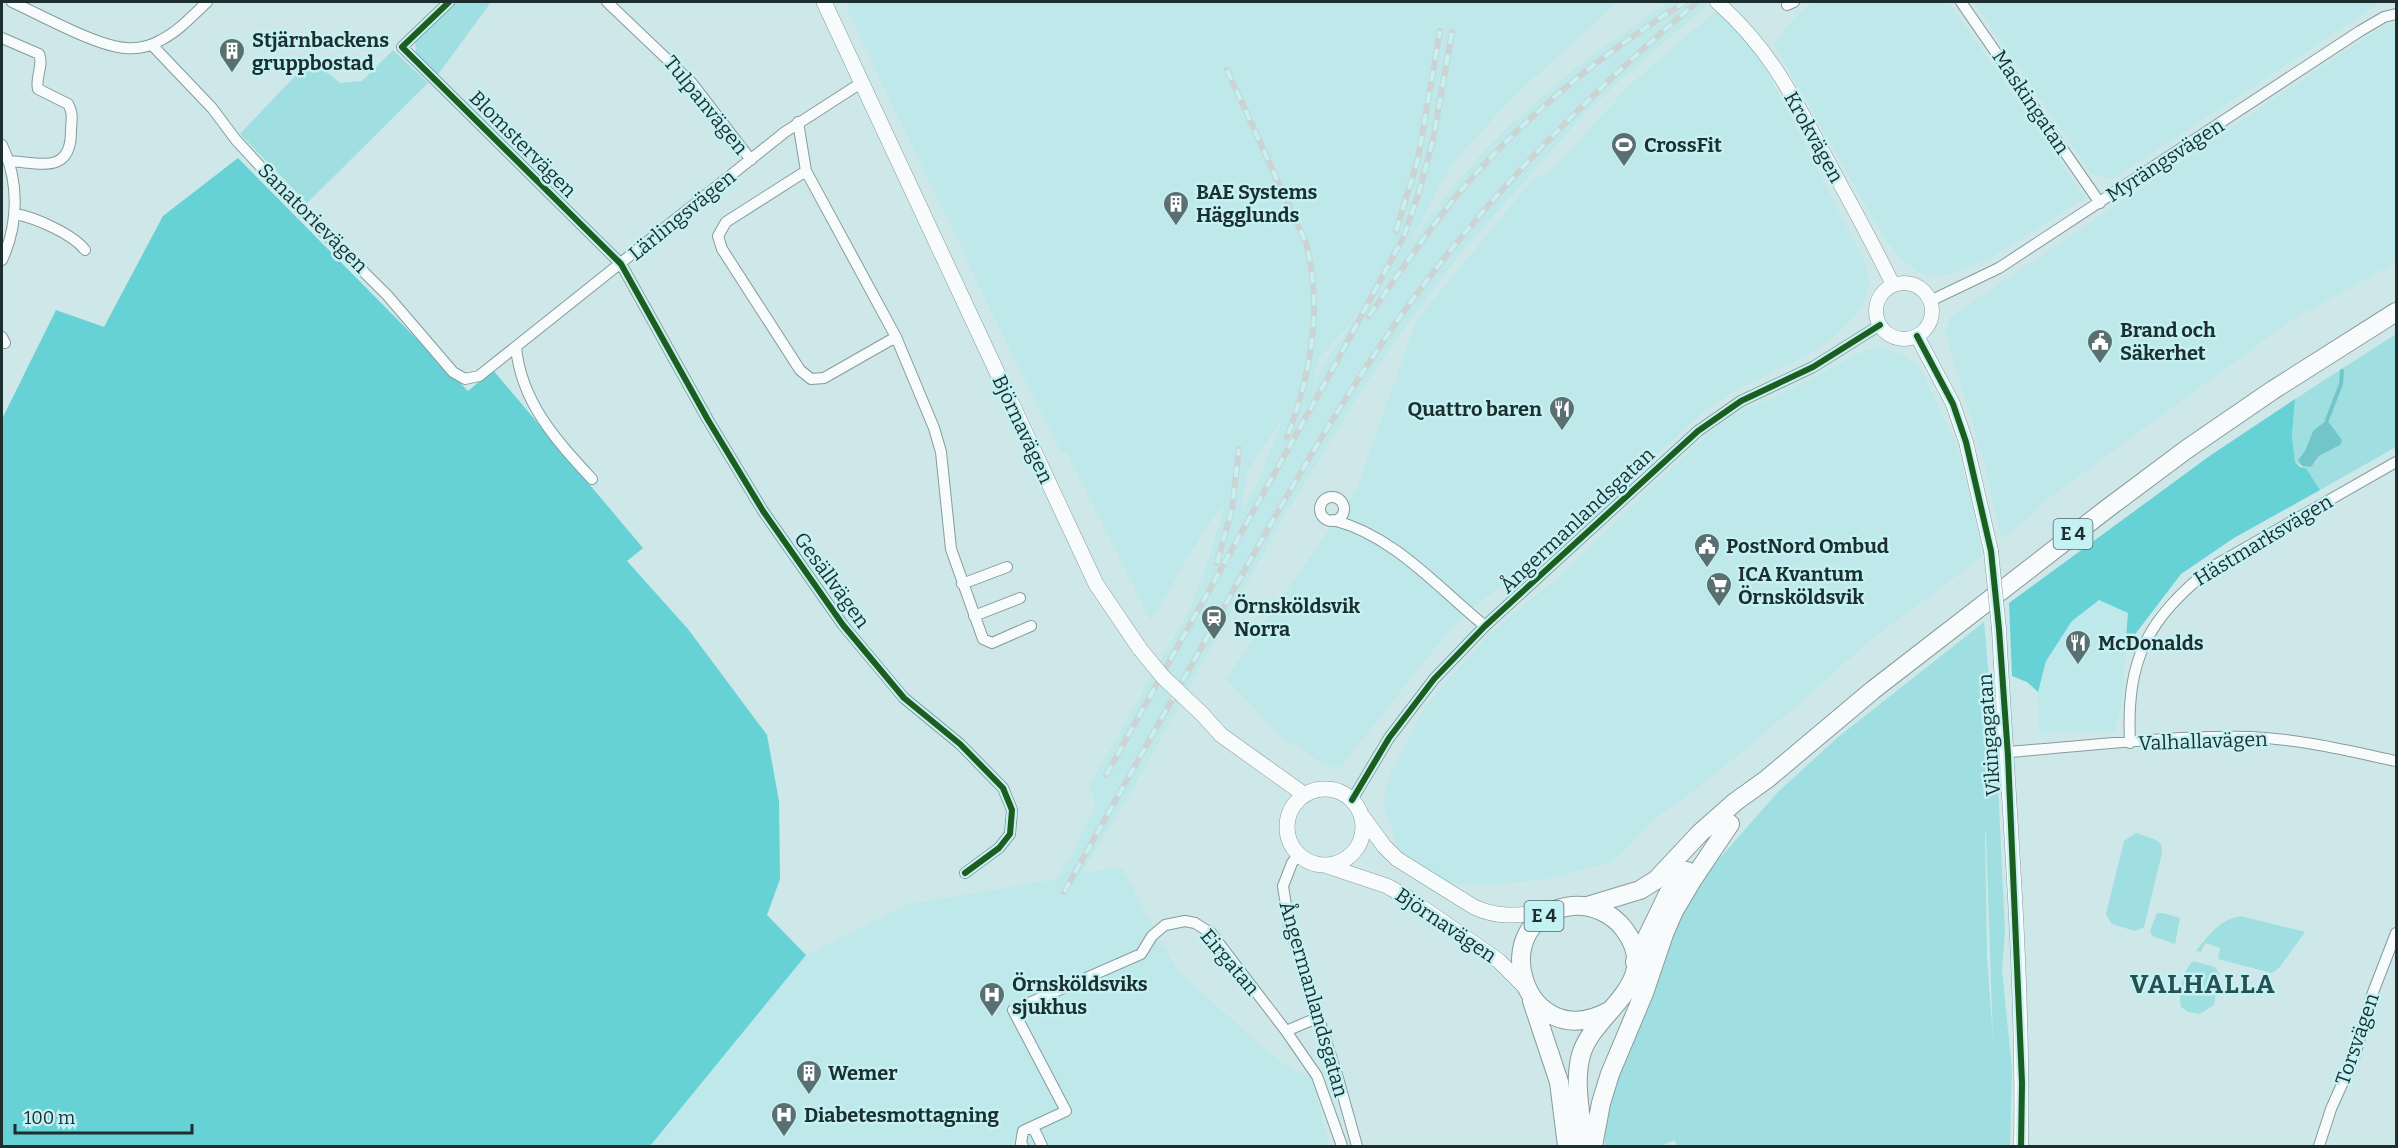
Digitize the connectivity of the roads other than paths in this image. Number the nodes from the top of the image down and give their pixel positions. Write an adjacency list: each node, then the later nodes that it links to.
1 (12, 2): 10 (street)
2 (207, 2): 10 (street)
3 (449, 2): 21 (street, Blomstervägen)
4 (607, 2): 14 (street, Tulpanvägen)
5 (824, 2): 11 (main road, Björnavägen)
6 (1718, 2): 22 (street, Krokvägen)
7 (1961, 2): 17 (street, Maskingatan)
8 (2397, 14): 17 (street, Myrängsvägen)
9 (2, 38): 15 (street)
10 (152, 45): 31 (street, Sanatorievägen)
11 (861, 83): 12 (street, Lärlingsvägen); 45 (main road, Björnavägen, bridge)
12 (798, 122): 14 (street, Lärlingsvägen); 16 (street)
13 (2, 145): 15 (street)
14 (751, 160): 21 (street, Lärlingsvägen)
15 (8, 161): 18 (street)
16 (806, 171): 28 (street); 28 (street)
17 (2100, 203): 23 (street, Myrängsvägen)
18 (15, 214): 19 (street); 20 (street)
19 (85, 250)
20 (2, 260)
21 (621, 264): 30 (street, Lärlingsvägen); 50 (street, Gesällvägen)
22 (1893, 285): 23 (street); 25 (street)
23 (1930, 301): 26 (street)
24 (2397, 312): 44 (highway, E 4)
25 (1880, 325): 26 (street); 40 (street, Ångermanlandsgatan)
26 (1917, 336): 42 (street, Vikingagatan, bridge)
27 (2, 337): 29 (street)
28 (896, 337): 36 (street)
29 (2, 342)
30 (516, 347): 31 (street, Lärlingsvägen); 33 (street)
31 (479, 376)
32 (2397, 462): 41 (street, Hästmarksvägen)
33 (592, 479)
34 (1340, 519): 40 (street)
35 (1007, 567): 36 (street)
36 (962, 584): 38 (street)
37 (1020, 598): 38 (street)
38 (974, 616): 39 (street)
39 (1030, 626)
40 (1485, 626): 46 (street, Ångermanlandsgatan)
41 (2130, 743): 42 (street, Valhallavägen); 43 (street, Valhallavägen)
42 (2008, 752): 67 (street, Vikingagatan)
43 (2397, 761)
44 (1767, 779): 47 (highway, E 4); 51 (highway, E 4)
45 (1305, 795): 46 (main road); 48 (main road)
46 (1357, 807): 49 (main road); 52 (main road, Björnavägen)
47 (1730, 825): 54 (highway, E 4); 66 (highway)
48 (1299, 854): 49 (main road); 57 (street, Ångermanlandsgatan)
49 (1324, 865): 55 (main road, Björnavägen)
50 (965, 873)
51 (1587, 906): 52 (highway, E 4); 54 (highway, E 4)
52 (1554, 911): 55 (highway, E 4)
53 (2397, 933): 68 (street, Torsvägen)
54 (1635, 962): 56 (highway, E 4)
55 (1528, 992): 56 (highway); 64 (highway, E 4)
56 (1611, 1010): 65 (highway, E 4)
57 (1317, 1018): 58 (street); 63 (street, Ångermanlandsgatan)
58 (1286, 1031): 59 (street, Eirgatan); 62 (street)
59 (1033, 1127): 60 (street); 61 (street)
60 (1023, 1146)
61 (1042, 1146)
62 (1342, 1146)
63 (1357, 1146)
64 (1567, 1146)
65 (1584, 1146)
66 (1593, 1146)
67 (2021, 1146)
68 (2319, 1146)

